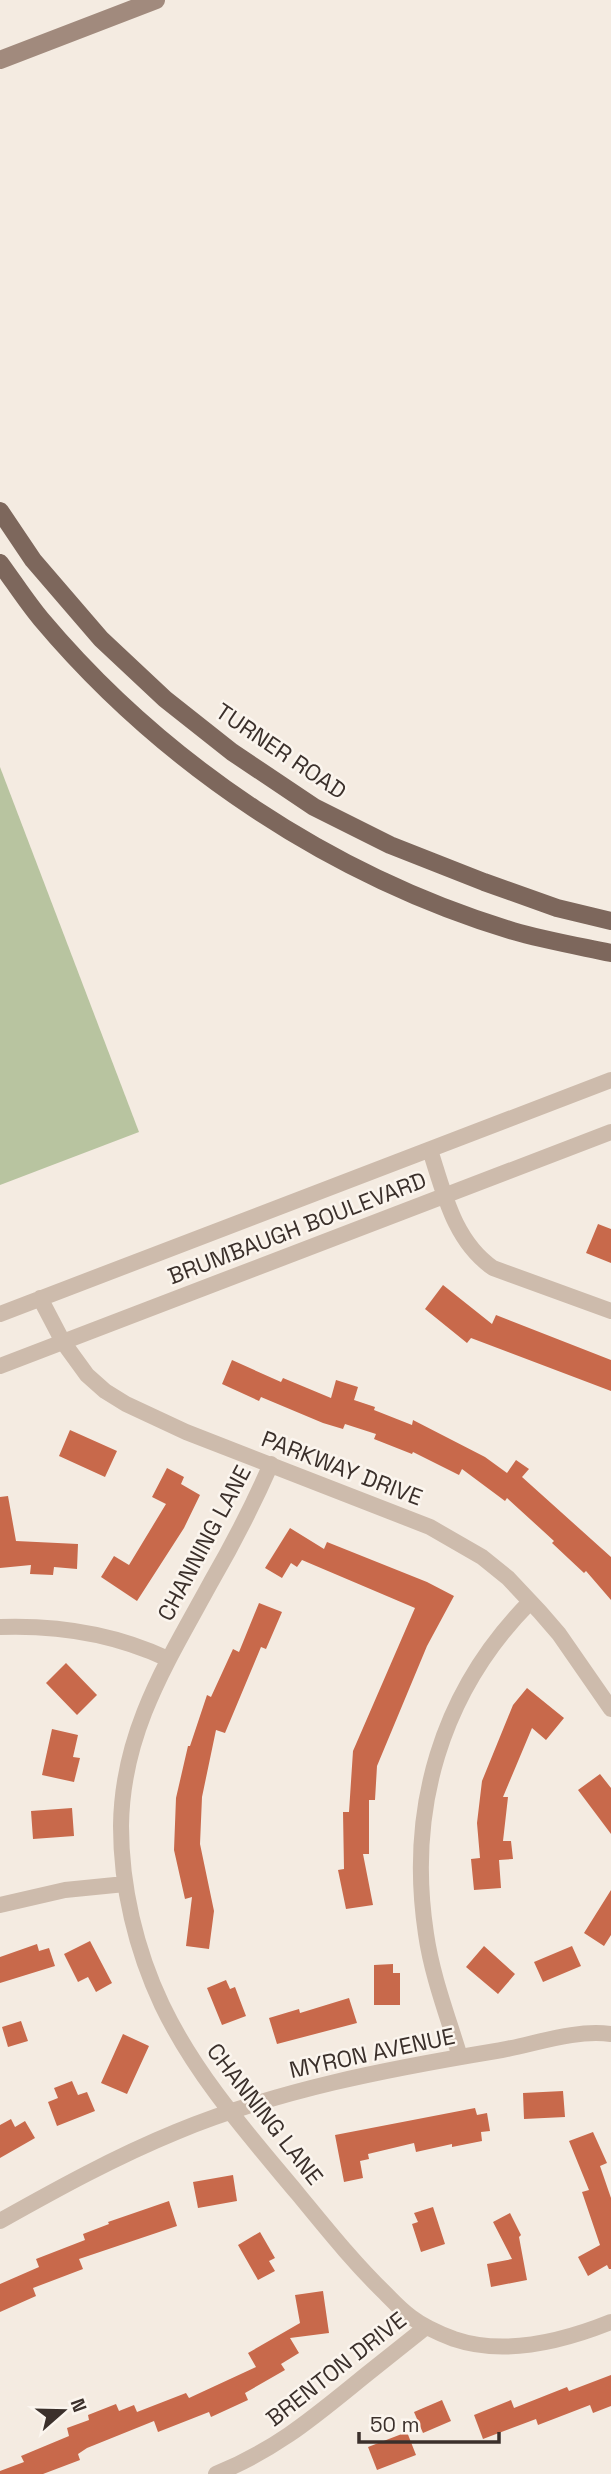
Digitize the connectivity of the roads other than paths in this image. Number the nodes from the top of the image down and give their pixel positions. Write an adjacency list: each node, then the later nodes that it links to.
1 (156, 0): 2 (street)
2 (0, 60)
3 (0, 511): 5 (main road, TURNER ROAD)
4 (0, 563): 6 (main road)
5 (611, 921)
6 (611, 953)
7 (611, 1080): 9 (street, BRUMBAUGH BOULEVARD)
8 (611, 1132): 10 (street, BRUMBAUGH BOULEVARD)
9 (430, 1150): 10 (street); 11 (street, BRUMBAUGH BOULEVARD)
10 (444, 1196): 12 (street); 14 (street, BRUMBAUGH BOULEVARD)
11 (40, 1298): 13 (street, BRUMBAUGH BOULEVARD); 14 (street, PARKWAY DRIVE)
12 (611, 1311)
13 (0, 1314)
14 (63, 1342): 15 (street, BRUMBAUGH BOULEVARD); 16 (street, PARKWAY DRIVE)
15 (0, 1366)
16 (271, 1464): 17 (street, PARKWAY DRIVE); 19 (street, CHANNING LANE)
17 (530, 1602): 20 (street, PARKWAY DRIVE); 24 (street)
18 (0, 1627): 19 (street)
19 (168, 1658): 21 (street, CHANNING LANE)
20 (611, 1709)
21 (125, 1884): 22 (street); 25 (street, CHANNING LANE)
22 (0, 1905)
23 (611, 2034): 24 (street, MYRON AVENUE)
24 (460, 2057): 25 (street, MYRON AVENUE)
25 (230, 2112): 26 (street, MYRON AVENUE); 28 (street, CHANNING LANE)
26 (0, 2221)
27 (611, 2322): 28 (street, BRENTON DRIVE)
28 (426, 2327): 29 (street, BRENTON DRIVE)
29 (216, 2474)

